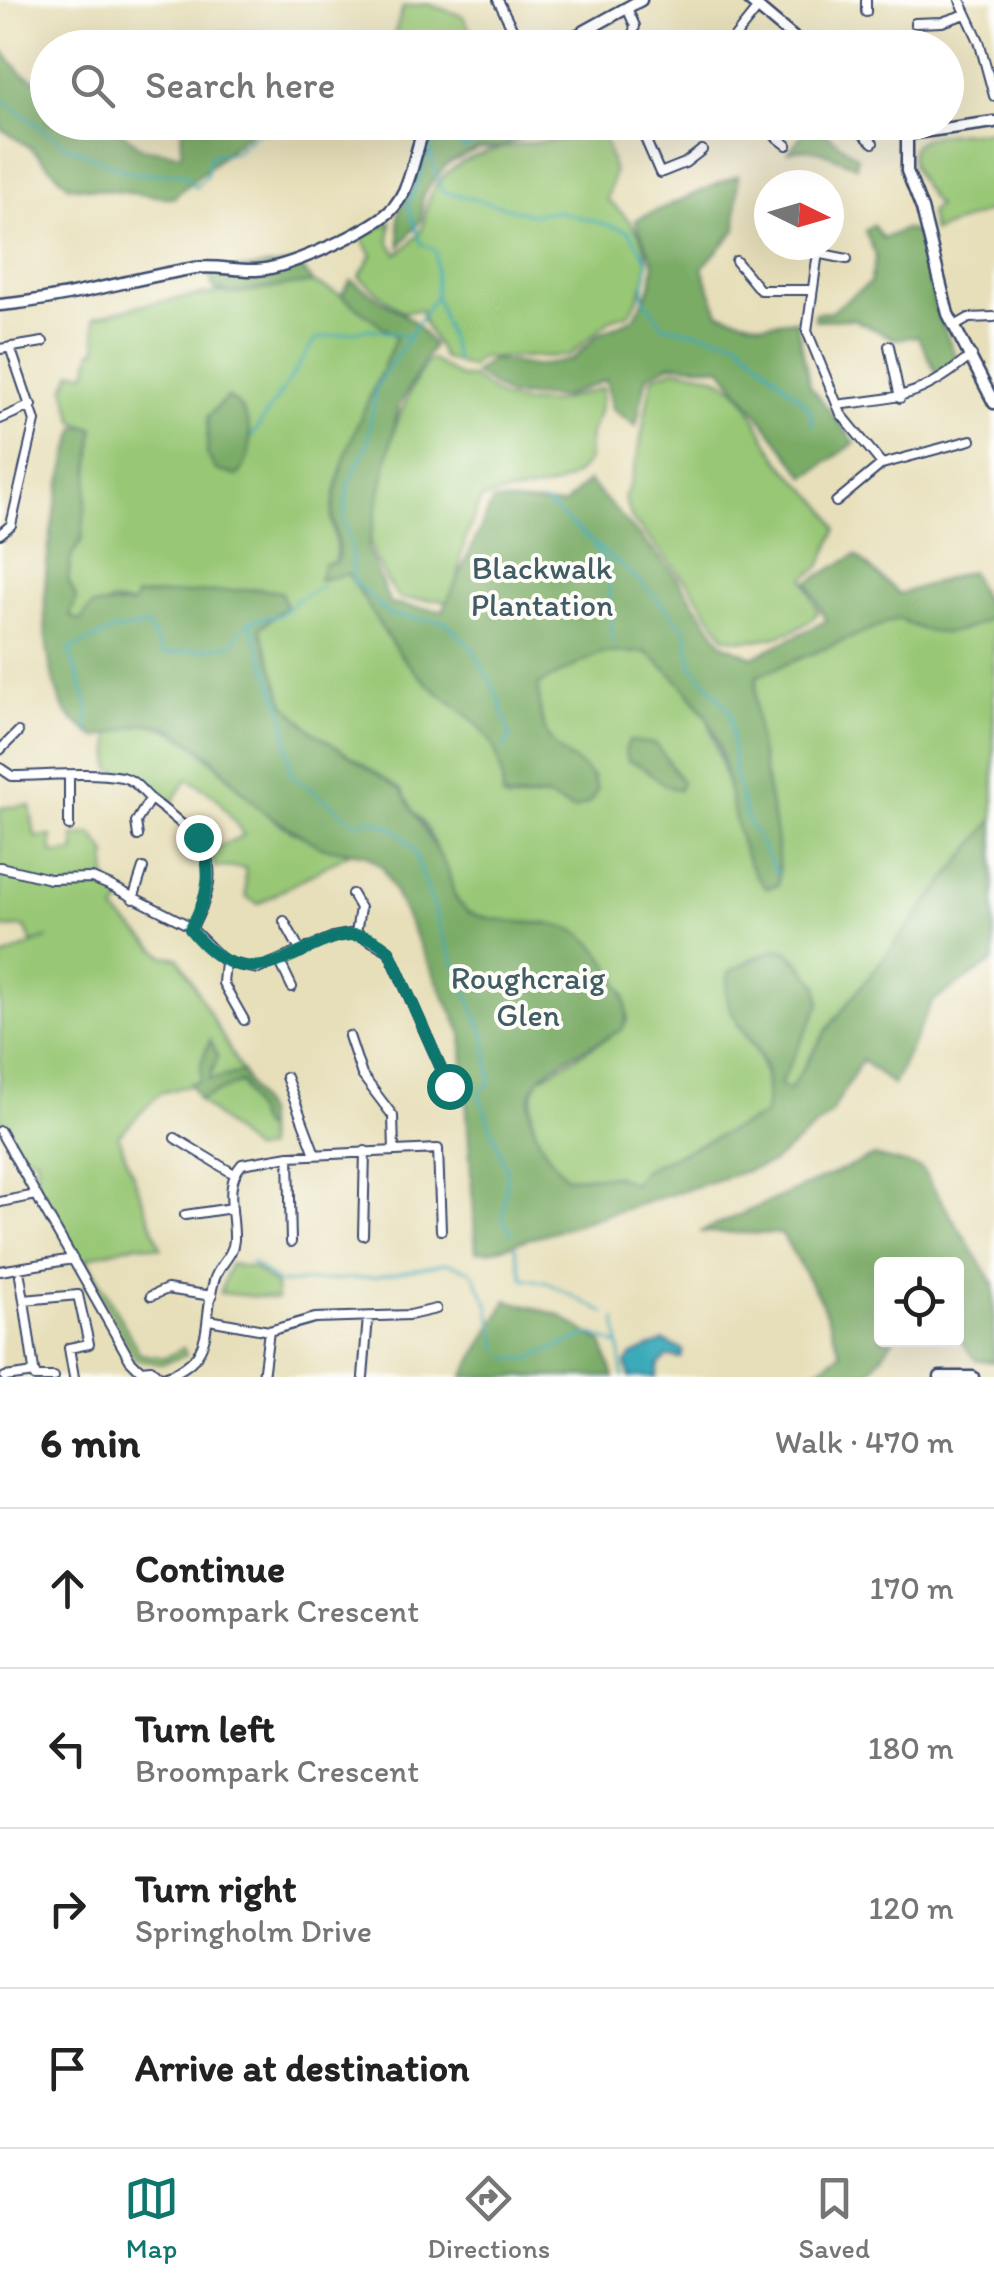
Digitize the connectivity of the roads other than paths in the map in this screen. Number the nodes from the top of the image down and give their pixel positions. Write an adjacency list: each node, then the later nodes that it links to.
1 (498, 0): 10 (street)
2 (641, 0): 6 (main road)
3 (866, 0): 7 (street)
4 (960, 0): 8 (street)
5 (754, 4): 13 (street); 14 (main road)
6 (627, 8): 11 (main road); 12 (street)
7 (866, 12)
8 (966, 14): 9 (street); 15 (street)
9 (915, 23)
10 (513, 30)
11 (587, 30)
12 (634, 30)
13 (737, 30)
14 (785, 30)
15 (994, 96)
16 (994, 122): 17 (main road)
17 (964, 124)
18 (418, 140): 31 (main road)
19 (646, 140): 25 (street)
20 (780, 140): 24 (street)
21 (871, 140): 23 (street)
22 (905, 140): 33 (main road)
23 (873, 143)
24 (787, 146)
25 (702, 150)
26 (844, 258): 27 (street)
27 (847, 259)
28 (816, 260): 30 (street)
29 (736, 261): 30 (street)
30 (809, 290): 41 (street)
31 (0, 305)
32 (994, 316): 33 (street)
33 (956, 326): 37 (main road)
34 (43, 342): 36 (street)
35 (889, 346): 38 (street)
36 (5, 348): 40 (street)
37 (972, 356): 38 (street); 39 (main road)
38 (900, 398): 41 (street)
39 (994, 403)
40 (32, 405): 42 (street); 46 (street)
41 (837, 406): 44 (street)
42 (0, 420)
43 (970, 440): 44 (street)
44 (882, 464): 45 (street)
45 (836, 502)
46 (0, 534)
47 (18, 732): 48 (street)
48 (0, 750)
49 (0, 768): 50 (street)
50 (69, 776): 51 (street); 52 (street)
51 (150, 799): 53 (street); 59 (street)
52 (68, 826)
53 (138, 836)
54 (0, 866): 57 (street)
55 (143, 868): 57 (street)
56 (352, 894): 60 (street)
57 (133, 899): 59 (street)
58 (284, 921): 61 (street)
59 (190, 929): 62 (street)
60 (356, 934): 61 (street); 68 (street)
61 (302, 952): 63 (street)
62 (224, 962): 63 (street); 65 (street)
63 (280, 962): 64 (street)
64 (292, 988)
65 (244, 1020)
66 (348, 1036): 73 (street)
67 (454, 1066): 68 (street)
68 (443, 1071): 70 (street)
69 (286, 1076): 75 (street)
70 (449, 1086)
71 (0, 1131): 78 (street)
72 (175, 1138): 77 (street)
73 (394, 1150): 74 (street); 82 (street)
74 (364, 1151): 75 (street); 83 (street)
75 (315, 1154): 76 (street)
76 (289, 1156): 77 (street); 84 (street)
77 (234, 1174): 80 (street)
78 (36, 1195): 79 (street); 85 (street)
79 (0, 1202)
80 (232, 1208): 81 (street); 89 (street)
81 (185, 1215)
82 (441, 1230)
83 (363, 1235)
84 (291, 1242)
85 (73, 1260): 86 (street); 96 (street)
86 (0, 1271)
87 (20, 1276): 90 (street)
88 (152, 1296): 89 (street)
89 (212, 1296): 93 (street)
90 (24, 1300): 97 (street); 100 (street)
91 (436, 1309): 92 (street)
92 (368, 1317): 94 (street); 104 (street)
93 (209, 1320): 94 (street); 95 (street)
94 (270, 1331): 103 (street)
95 (190, 1363): 101 (street); 102 (street)
96 (136, 1374): 101 (street)
97 (36, 1376): 98 (street); 99 (street)
98 (5, 1377)
99 (54, 1377)
100 (74, 1377)
101 (162, 1377)
102 (197, 1377)
103 (263, 1377)
104 (363, 1377)
105 (940, 1377): 106 (main road)
106 (973, 1377)

